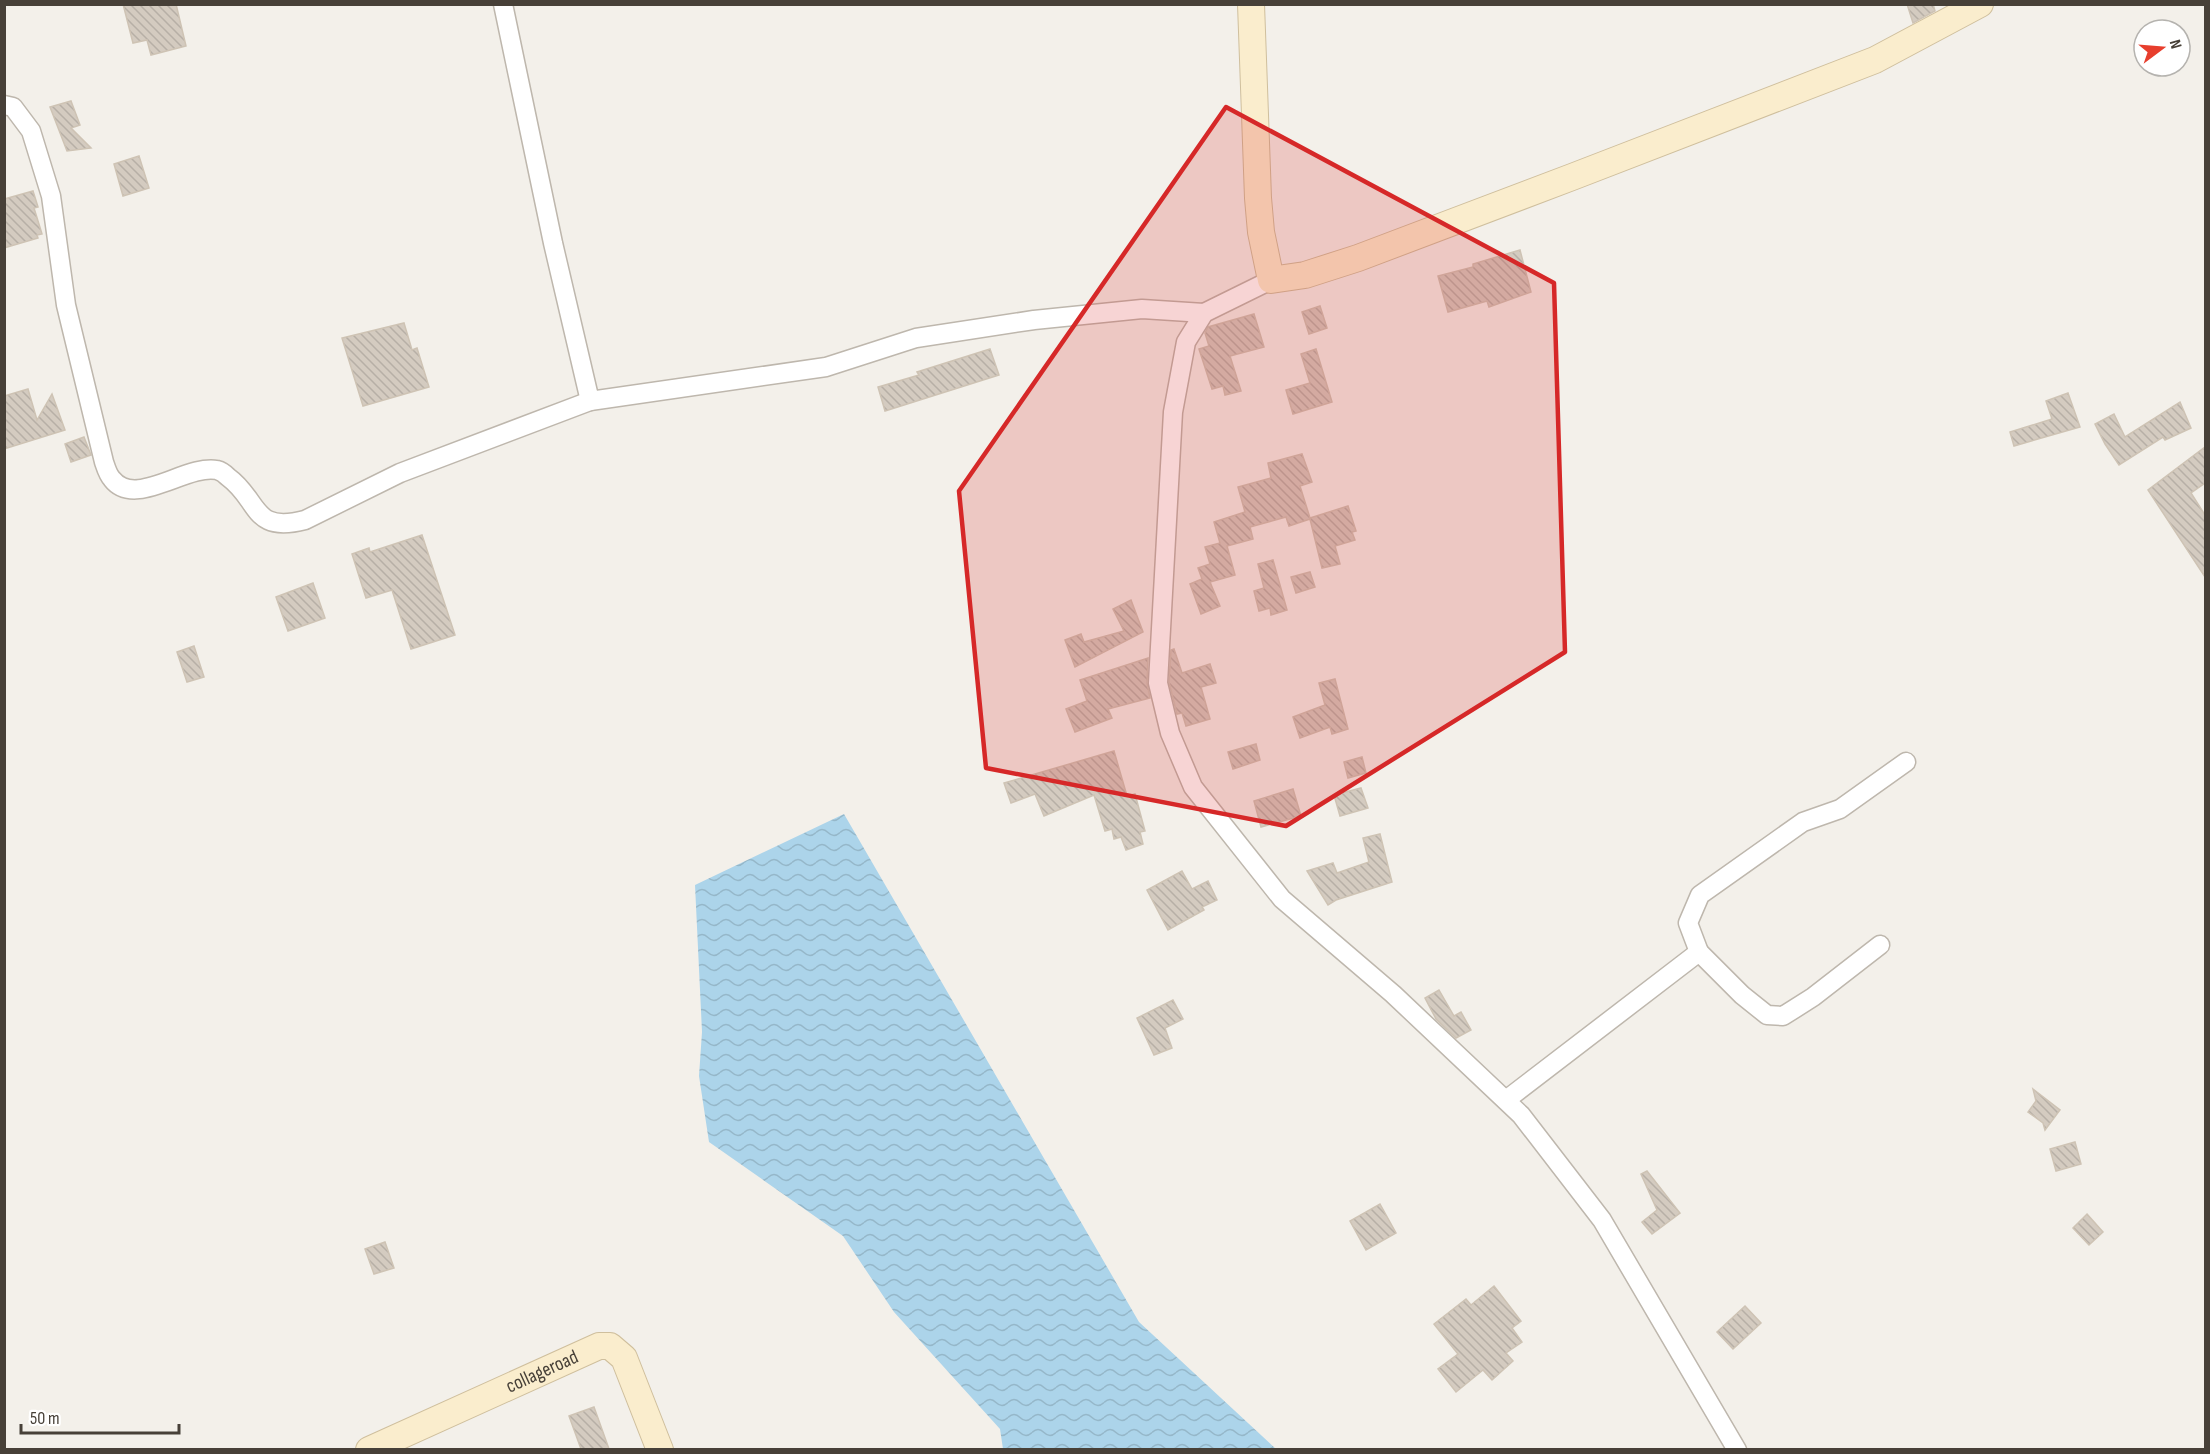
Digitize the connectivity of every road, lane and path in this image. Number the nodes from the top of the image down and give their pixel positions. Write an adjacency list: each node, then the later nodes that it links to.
1 (503, 4): 7 (street)
2 (1251, 4): 5 (main road)
3 (1980, 4): 5 (main road)
4 (4, 105): 7 (street)
5 (1271, 280): 6 (street)
6 (1204, 313): 7 (street); 11 (street)
7 (590, 401)
8 (1906, 762): 10 (street)
9 (1880, 945): 10 (street)
10 (1699, 952): 11 (street)
11 (1506, 1100): 14 (street)
12 (369, 1449): 13 (main road, collageroad)
13 (660, 1449)
14 (1737, 1449)

